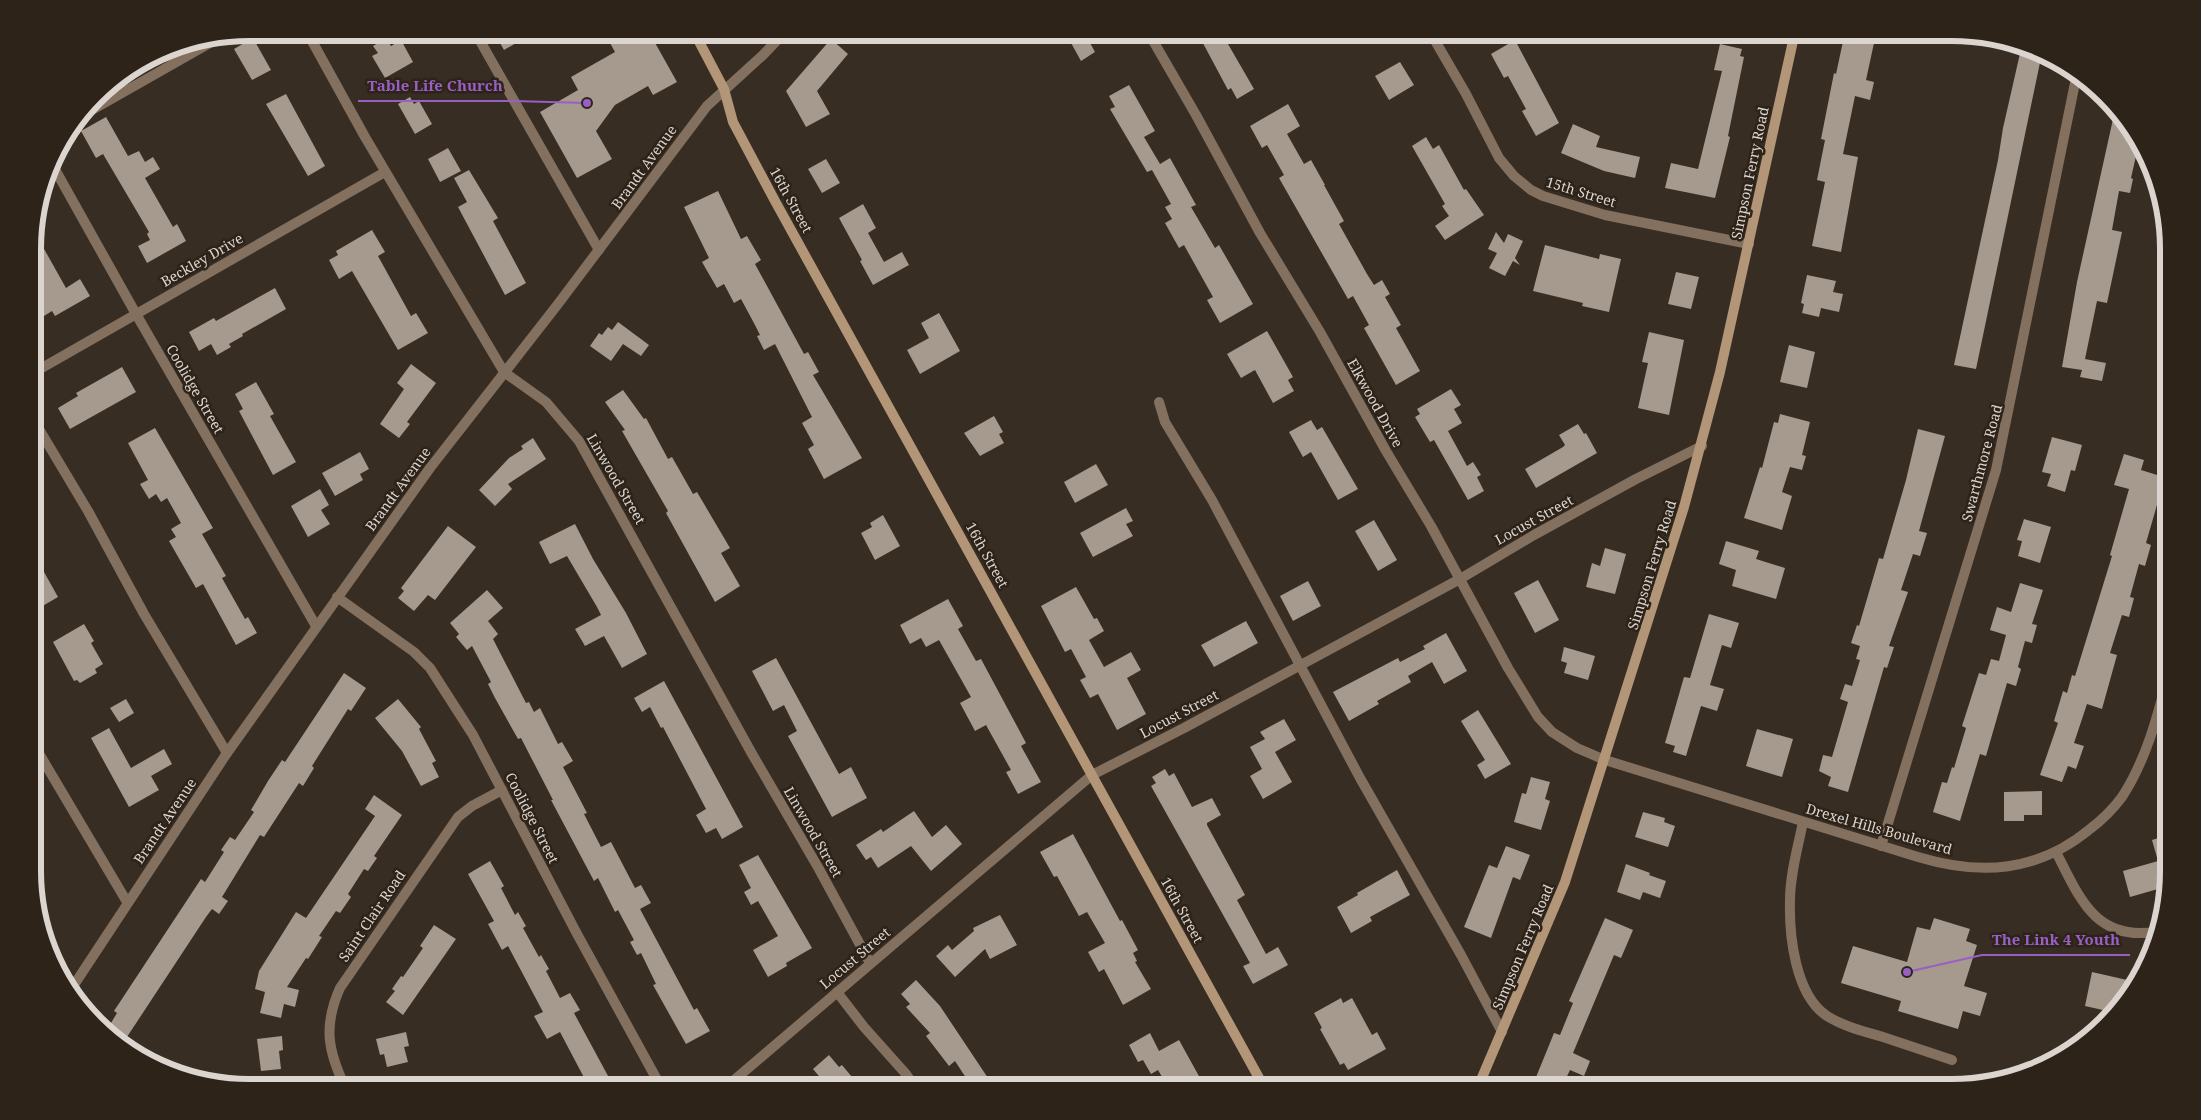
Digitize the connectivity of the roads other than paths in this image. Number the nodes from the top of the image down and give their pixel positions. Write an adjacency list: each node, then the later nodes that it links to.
1 (312, 41): 13 (street, Linwood Street)
2 (480, 41): 15 (street)
3 (699, 41): 10 (street, 16th Street)
4 (776, 41): 10 (street, Brandt Avenue)
5 (1153, 41): 22 (street, Elkwood Drive)
6 (1435, 41): 14 (street, 15th Street)
7 (1793, 41): 14 (street, Simpson Ferry Road)
8 (205, 46): 11 (street)
9 (2075, 81): 33 (street, Swarthmore Road)
10 (724, 89): 15 (street, Brandt Avenue); 30 (street, 16th Street)
11 (98, 107)
12 (56, 171): 16 (street, Coolidge Street)
13 (385, 172): 16 (street, Beckley Drive); 18 (street, Linwood Street)
14 (1749, 244): 21 (street, Simpson Ferry Road)
15 (599, 250): 18 (street, Brandt Avenue)
16 (136, 314): 17 (street, Beckley Drive); 24 (street, Coolidge Street)
17 (41, 368)
18 (504, 372): 23 (street, Brandt Avenue); 37 (street, Linwood Street)
19 (1159, 402): 25 (street)
20 (41, 433): 27 (street)
21 (1702, 446): 22 (street, Locust Street); 29 (street, Simpson Ferry Road)
22 (1460, 579): 25 (street, Locust Street); 29 (street, Elkwood Drive)
23 (337, 597): 24 (street, Brandt Avenue); 31 (street, Coolidge Street)
24 (316, 626): 27 (street, Brandt Avenue)
25 (1299, 665): 30 (street, Locust Street); 40 (street)
26 (2160, 706): 34 (street, Drexel Hills Boulevard)
27 (227, 753): 35 (street, Brandt Avenue)
28 (41, 757): 35 (street)
29 (1605, 760): 32 (street, Drexel Hills Boulevard); 40 (street, Simpson Ferry Road)
30 (1092, 775): 37 (street, Locust Street); 46 (street, 16th Street)
31 (502, 790): 42 (street, Saint Clair Road); 43 (street, Coolidge Street)
32 (1804, 822): 33 (street, Drexel Hills Boulevard); 41 (street)
33 (1881, 846): 34 (street, Drexel Hills Boulevard)
34 (2056, 852): 36 (street)
35 (127, 902): 38 (street, Brandt Avenue)
36 (2151, 932)
37 (870, 963): 39 (street, Locust Street)
38 (74, 984)
39 (837, 992): 44 (street, Locust Street); 45 (street)
40 (1502, 1032): 47 (street, Simpson Ferry Road)
41 (1952, 1060)
42 (341, 1079)
43 (657, 1079)
44 (735, 1079)
45 (909, 1079)
46 (1260, 1079)
47 (1481, 1079)

